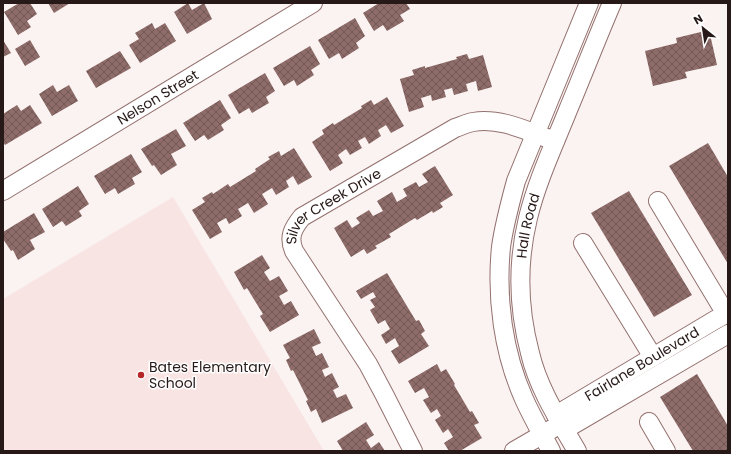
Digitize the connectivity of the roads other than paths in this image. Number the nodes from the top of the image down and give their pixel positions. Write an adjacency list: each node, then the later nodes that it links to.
1 (313, 3): 6 (street, Nelson Street)
2 (590, 3): 4 (street, Hall Road)
3 (612, 3): 5 (street, Hall Road)
4 (535, 134): 5 (street, Silver Creek Drive); 14 (street, Hall Road); 15 (street, Silver Creek Drive)
5 (556, 141): 13 (street, Hall Road)
6 (3, 191)
7 (658, 200): 9 (street)
8 (583, 243): 11 (street)
9 (727, 314): 11 (street, Fairlane Boulevard)
10 (728, 334): 13 (street, Fairlane Boulevard)
11 (653, 357): 13 (street, Fairlane Boulevard)
12 (649, 422): 19 (street)
13 (560, 423): 14 (street); 18 (street, Hall Road)
14 (542, 435): 16 (street); 17 (street, Hall Road)
15 (413, 451)
16 (514, 451)
17 (551, 451)
18 (577, 451)
19 (666, 451)

